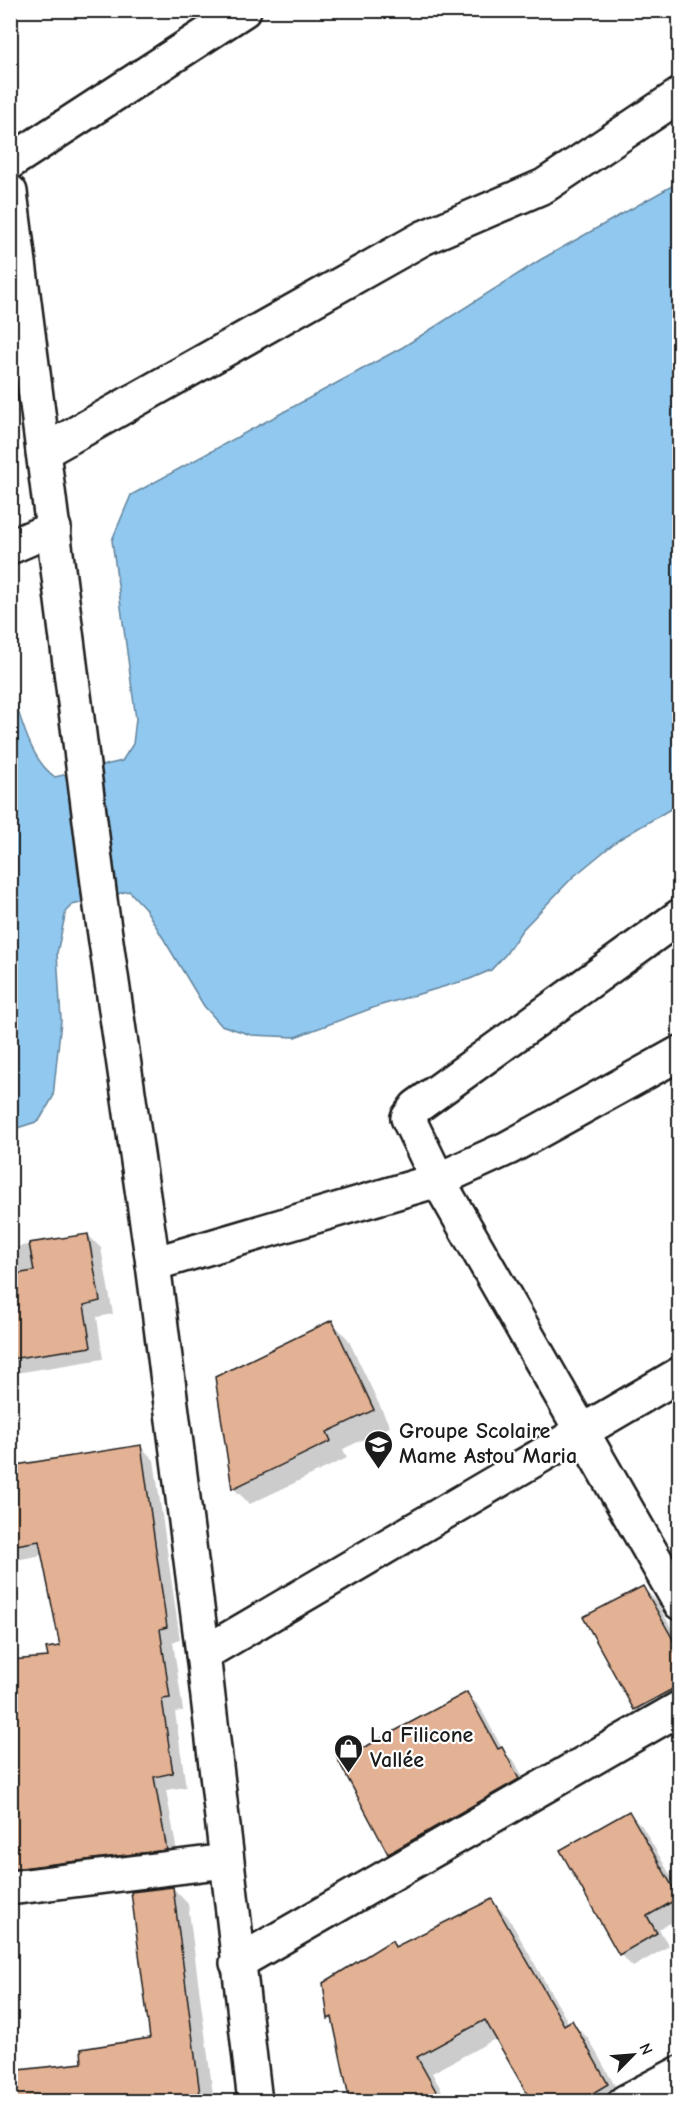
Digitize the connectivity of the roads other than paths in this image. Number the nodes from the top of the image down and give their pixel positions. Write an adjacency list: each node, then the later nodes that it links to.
1 (244, 10): 3 (street)
2 (680, 95): 5 (street)
3 (10, 162)
4 (10, 192): 5 (street)
5 (43, 452): 6 (street)
6 (54, 528): 7 (street); 11 (street)
7 (10, 548)
8 (680, 916): 10 (street)
9 (680, 1053): 10 (street)
10 (438, 1180): 11 (street); 13 (street)
11 (153, 1264): 15 (street)
12 (680, 1374): 13 (street)
13 (580, 1430): 14 (street); 15 (street)
14 (680, 1604)
15 (203, 1654): 17 (street)
16 (680, 1708): 19 (street)
17 (226, 1861): 18 (street); 19 (street)
18 (10, 1888)
19 (237, 1963): 21 (street)
20 (680, 2073): 22 (street)
21 (255, 2102)
22 (625, 2102)

